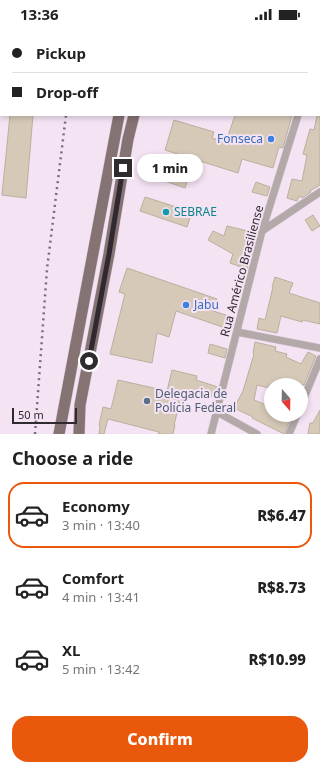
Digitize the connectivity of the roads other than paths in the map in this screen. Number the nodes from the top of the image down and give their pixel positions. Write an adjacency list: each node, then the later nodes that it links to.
1 (119, 116): 12 (main road)
2 (134, 116): 13 (main road)
3 (298, 116): 5 (street, Rua Américo Brasiliense)
4 (320, 192): 5 (street)
5 (262, 231): 6 (street, Rua Américo Brasiliense)
6 (237, 332): 7 (street); 10 (street, Rua Américo Brasiliense)
7 (320, 348)
8 (320, 359): 9 (street)
9 (308, 388)
10 (217, 412): 14 (street, Rua Américo Brasiliense); 15 (street)
11 (294, 422): 16 (street)
12 (59, 434)
13 (79, 434)
14 (211, 434)
15 (257, 434)
16 (289, 434)

